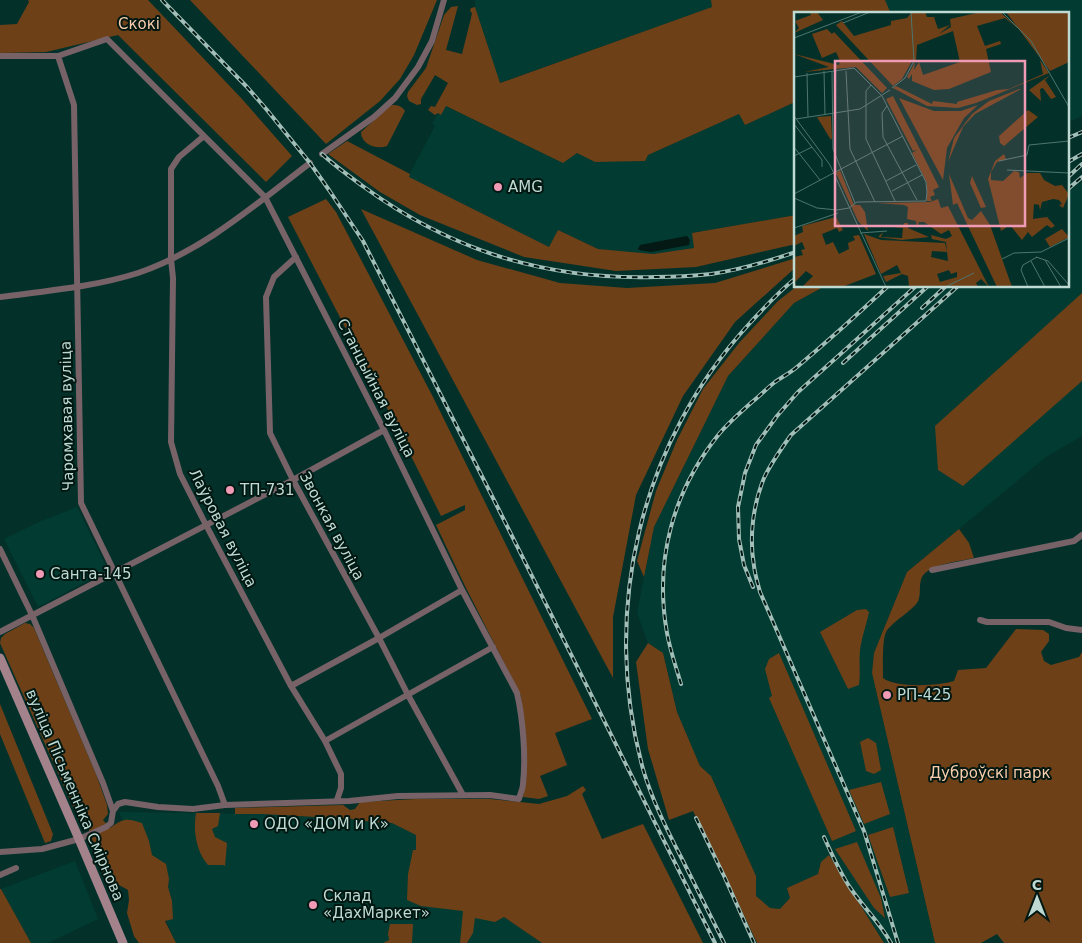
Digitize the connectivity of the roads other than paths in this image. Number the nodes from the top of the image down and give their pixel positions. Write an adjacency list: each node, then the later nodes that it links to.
1 (444, 0): 5 (street)
2 (0, 56): 3 (street)
3 (58, 56): 4 (street, Станцыйная вуліца); 10 (street, Чаромхавая вуліца)
4 (204, 136): 7 (street, Станцыйная вуліца); 9 (street, Лаўровая вуліца)
5 (322, 154)
6 (310, 163): 7 (street)
7 (265, 197): 8 (street, Станцыйная вуліца); 9 (street)
8 (296, 257): 12 (street, Станцыйная вуліца); 13 (street, Звонкая вуліца)
9 (171, 259): 10 (street); 14 (street, Лаўровая вуліца)
10 (78, 286): 11 (street); 18 (street, Чаромхавая вуліца)
11 (0, 297)
12 (384, 430): 13 (street); 19 (street, Станцыйная вуліца)
13 (293, 480): 14 (street); 24 (street, Звонкая вуліца)
14 (206, 525): 18 (street); 27 (street, Лаўровая вуліца)
15 (1082, 534): 17 (street)
16 (0, 549): 20 (street, вуліца Пісьменніка Смірнова)
17 (932, 570)
18 (115, 572): 20 (street); 32 (street, Чаромхавая вуліца)
19 (462, 590): 24 (street); 25 (street, Станцыйная вуліца)
20 (32, 615): 23 (street); 33 (street, вуліца Пісьменніка Смірнова)
21 (980, 620): 22 (street)
22 (1082, 630)
23 (0, 632)
24 (379, 638): 27 (street); 28 (street, Звонкая вуліца)
25 (493, 647): 28 (street); 30 (street, Станцыйная вуліца)
26 (0, 658): 34 (main road, вуліца Пісьменніка Смірнова)
27 (290, 686): 29 (street, Лаўровая вуліца)
28 (408, 695): 29 (street); 30 (street, Звонкая вуліца)
29 (325, 741): 31 (street, Лаўровая вуліца)
30 (463, 795): 31 (street)
31 (337, 800): 32 (street)
32 (225, 805): 33 (street)
33 (113, 811): 34 (street)
34 (80, 839): 35 (street); 38 (main road, вуліца Пісьменніка Смірнова)
35 (0, 852)
36 (16, 868): 37 (street)
37 (0, 875)
38 (124, 943)

